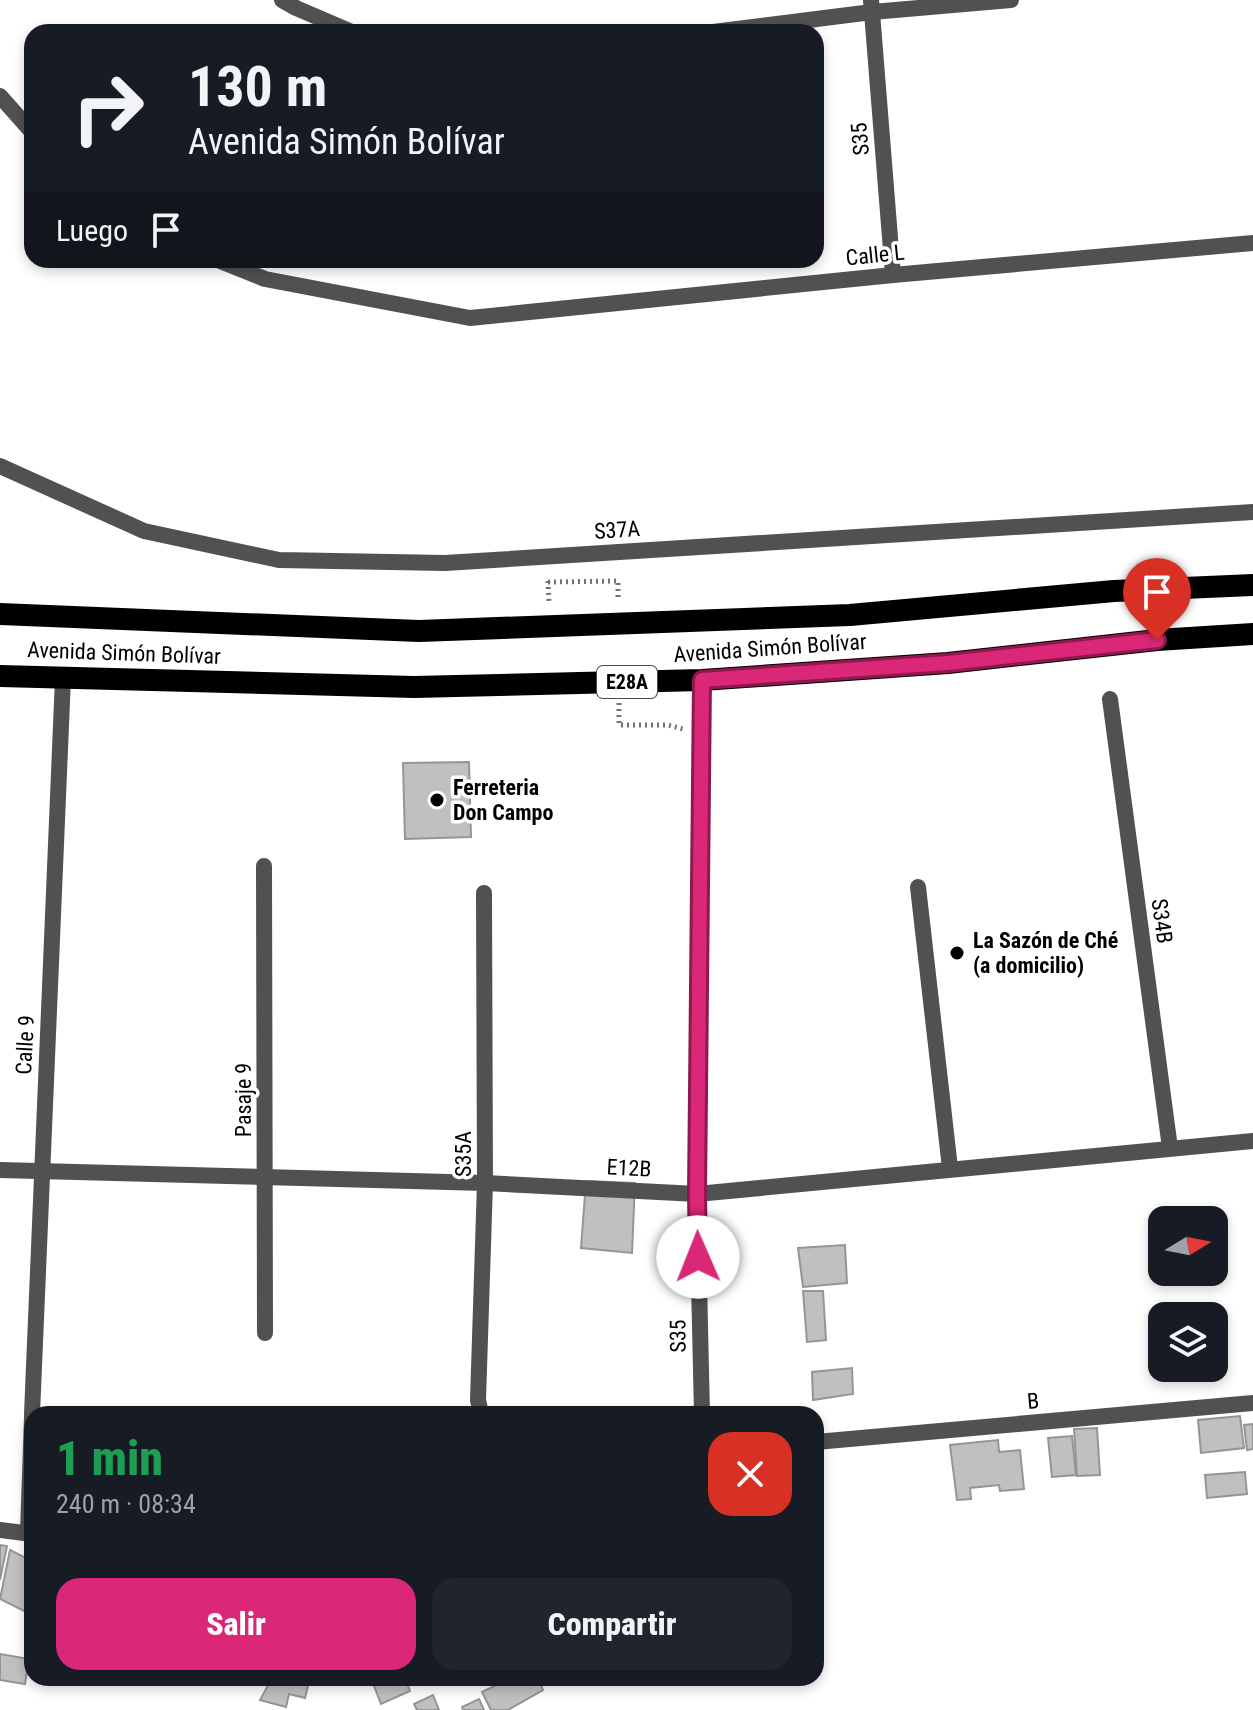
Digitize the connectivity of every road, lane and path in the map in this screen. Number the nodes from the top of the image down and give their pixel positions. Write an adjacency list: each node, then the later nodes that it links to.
1 (282, 0): 4 (street)
2 (1011, 0): 3 (street)
3 (871, 6): 5 (street); 10 (street, S35)
4 (333, 24)
5 (762, 24)
6 (0, 96): 7 (street)
7 (24, 123)
8 (1253, 243): 10 (street, Calle L)
9 (238, 268): 10 (street, Calle L)
10 (893, 275)
11 (0, 466): 13 (street, S37A)
12 (1253, 512): 13 (street, S37A)
13 (546, 556): 14 (path)
14 (548, 582): 16 (path); 18 (path)
15 (1253, 585): 18 (highway, Avenida Simón Bolívar)
16 (618, 609)
17 (0, 614): 18 (highway, Avenida Simón Bolívar)
18 (551, 626)
19 (1253, 634): 22 (highway, Avenida Simón Bolívar / E28A)
20 (0, 676): 21 (highway, Avenida Simón Bolívar / E28A)
21 (63, 678): 22 (highway, Avenida Simón Bolívar / E28A); 33 (street, Calle 9)
22 (702, 680): 36 (street, S35)
23 (619, 696): 25 (path)
24 (1110, 699): 30 (street, S34B)
25 (668, 725)
26 (264, 866): 34 (street, Pasaje 9)
27 (918, 887): 31 (street)
28 (484, 893): 35 (street, S35A)
29 (1253, 1141): 30 (street, E12B)
30 (1170, 1148): 31 (street, E12B)
31 (950, 1168): 36 (street, E12B)
32 (0, 1170): 33 (street, E12B)
33 (41, 1171): 34 (street, E12B); 39 (street, Calle 9)
34 (265, 1177): 35 (street, E12B); 37 (street, Pasaje 9)
35 (485, 1183): 36 (street, E12B); 40 (street, S35A)
36 (697, 1194): 41 (street, S35)
37 (265, 1333)
38 (1253, 1403): 42 (street, B)
39 (32, 1406)
40 (479, 1406)
41 (702, 1406)
42 (824, 1441)
43 (0, 1530): 44 (street)
44 (24, 1532)

